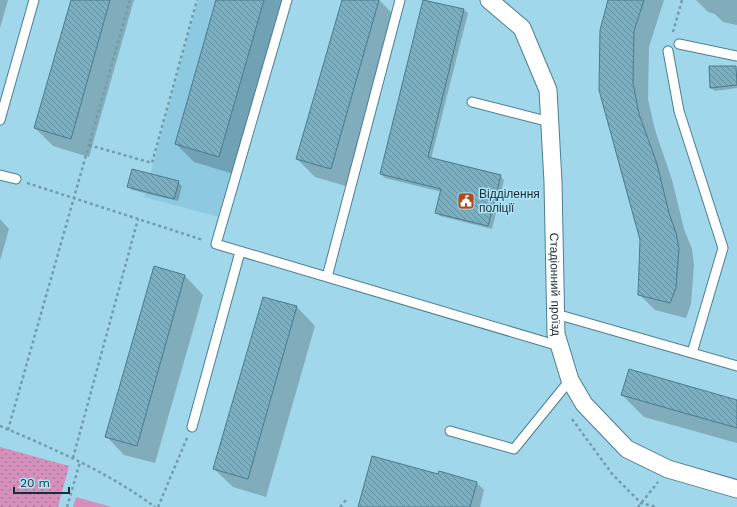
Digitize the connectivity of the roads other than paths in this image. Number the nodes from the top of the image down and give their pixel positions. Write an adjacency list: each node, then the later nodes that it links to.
1 (34, 0): 9 (lane)
2 (287, 0): 13 (lane)
3 (400, 0): 14 (lane)
4 (489, 0): 10 (street, Стадіонний проїзд)
5 (679, 44): 7 (lane)
6 (668, 51): 17 (lane)
7 (737, 56)
8 (472, 102): 10 (lane)
9 (0, 120)
10 (550, 122): 15 (street, Стадіонний проїзд)
11 (0, 174): 12 (lane)
12 (16, 179)
13 (240, 252): 14 (lane); 20 (lane)
14 (327, 277): 16 (lane)
15 (556, 314): 16 (street, Стадіонний проїзд); 17 (lane)
16 (559, 346): 19 (street, Стадіонний проїзд)
17 (692, 353): 18 (lane)
18 (737, 366)
19 (570, 380): 21 (lane); 22 (street, Стадіонний проїзд)
20 (192, 427)
21 (450, 431)
22 (737, 489)

